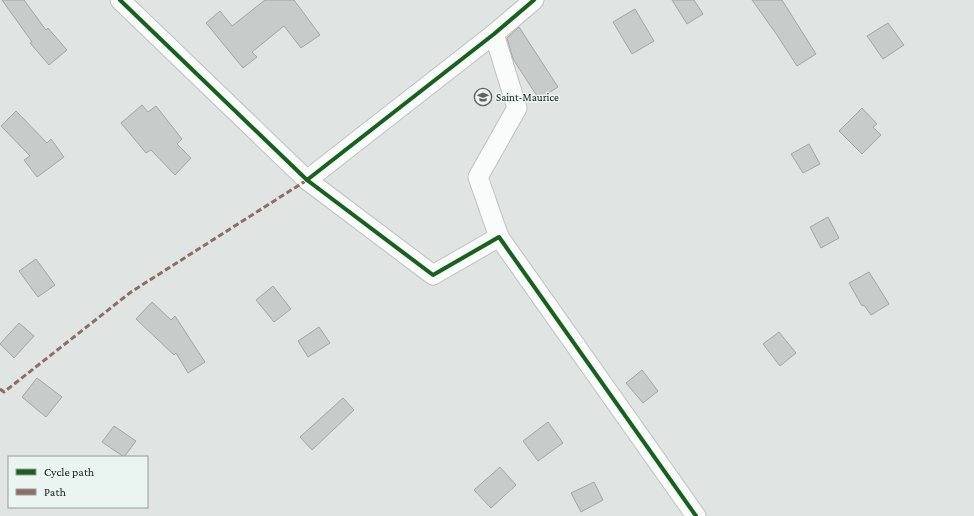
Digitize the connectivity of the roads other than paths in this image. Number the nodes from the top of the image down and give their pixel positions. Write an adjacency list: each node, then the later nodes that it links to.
1 (120, 0): 4 (street)
2 (534, 0): 3 (street)
3 (494, 34): 4 (street); 5 (street)
4 (307, 180): 5 (street)
5 (499, 237): 6 (street)
6 (696, 516)

